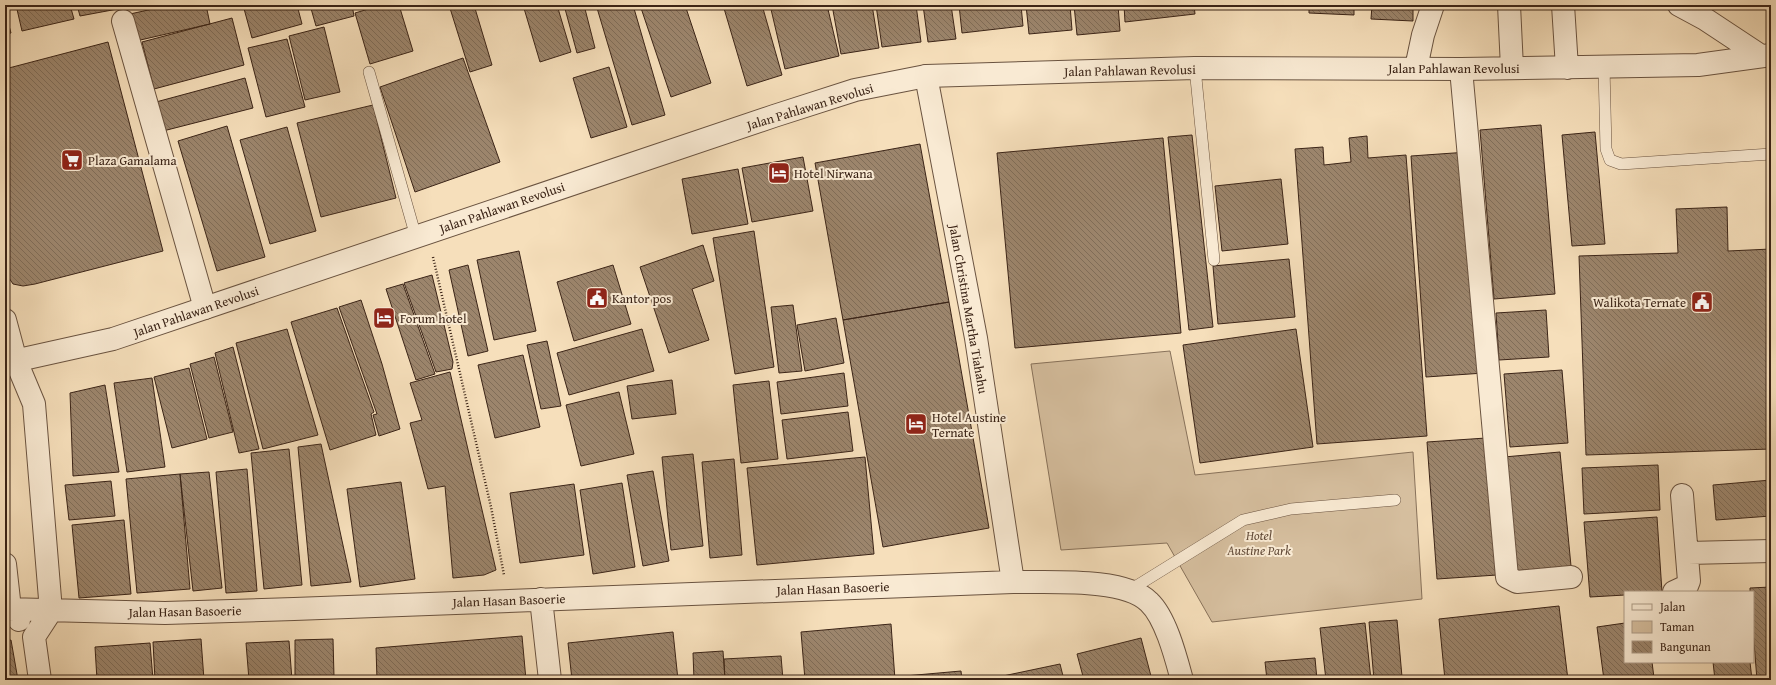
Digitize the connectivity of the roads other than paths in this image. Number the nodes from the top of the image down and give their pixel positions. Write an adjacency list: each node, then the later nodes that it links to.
1 (1433, 5): 9 (street)
2 (1509, 5): 10 (street)
3 (1563, 5): 11 (street)
4 (1678, 5): 6 (street)
5 (123, 21): 18 (street)
6 (1766, 55): 7 (street, Jalan Pahlawan Revolusi)
7 (1604, 67): 11 (street, Jalan Pahlawan Revolusi); 15 (lane)
8 (1195, 68): 9 (street, Jalan Pahlawan Revolusi); 14 (street, Jalan Pahlawan Revolusi); 17 (lane)
9 (1416, 68): 12 (street, Jalan Pahlawan Revolusi)
10 (1512, 68): 11 (street, Jalan Pahlawan Revolusi); 12 (street, Jalan Pahlawan Revolusi)
11 (1567, 68)
12 (1461, 69): 26 (street)
13 (368, 72): 16 (lane)
14 (926, 76): 16 (street, Jalan Pahlawan Revolusi); 27 (street, Jalan Christina Martha Tiahahu)
15 (1771, 154)
16 (422, 235): 18 (street, Jalan Pahlawan Revolusi)
17 (1214, 260)
18 (205, 308): 20 (street, Jalan Pahlawan Revolusi)
19 (5, 320): 20 (street)
20 (10, 362): 32 (street)
21 (1682, 495): 24 (street)
22 (1395, 500): 28 (lane)
23 (1771, 551): 24 (street)
24 (1688, 553): 29 (street)
25 (5, 564): 31 (street)
26 (1571, 577)
27 (1014, 582): 28 (street); 30 (street, Jalan Hasan Basoerie)
28 (1130, 590): 36 (street)
29 (1676, 591)
30 (541, 599): 32 (street, Jalan Hasan Basoerie); 35 (street)
31 (8, 609): 32 (street, Jalan Hasan Basoerie); 33 (street)
32 (51, 611): 33 (street)
33 (34, 637): 34 (street)
34 (40, 680)
35 (550, 680)
36 (1182, 680)

